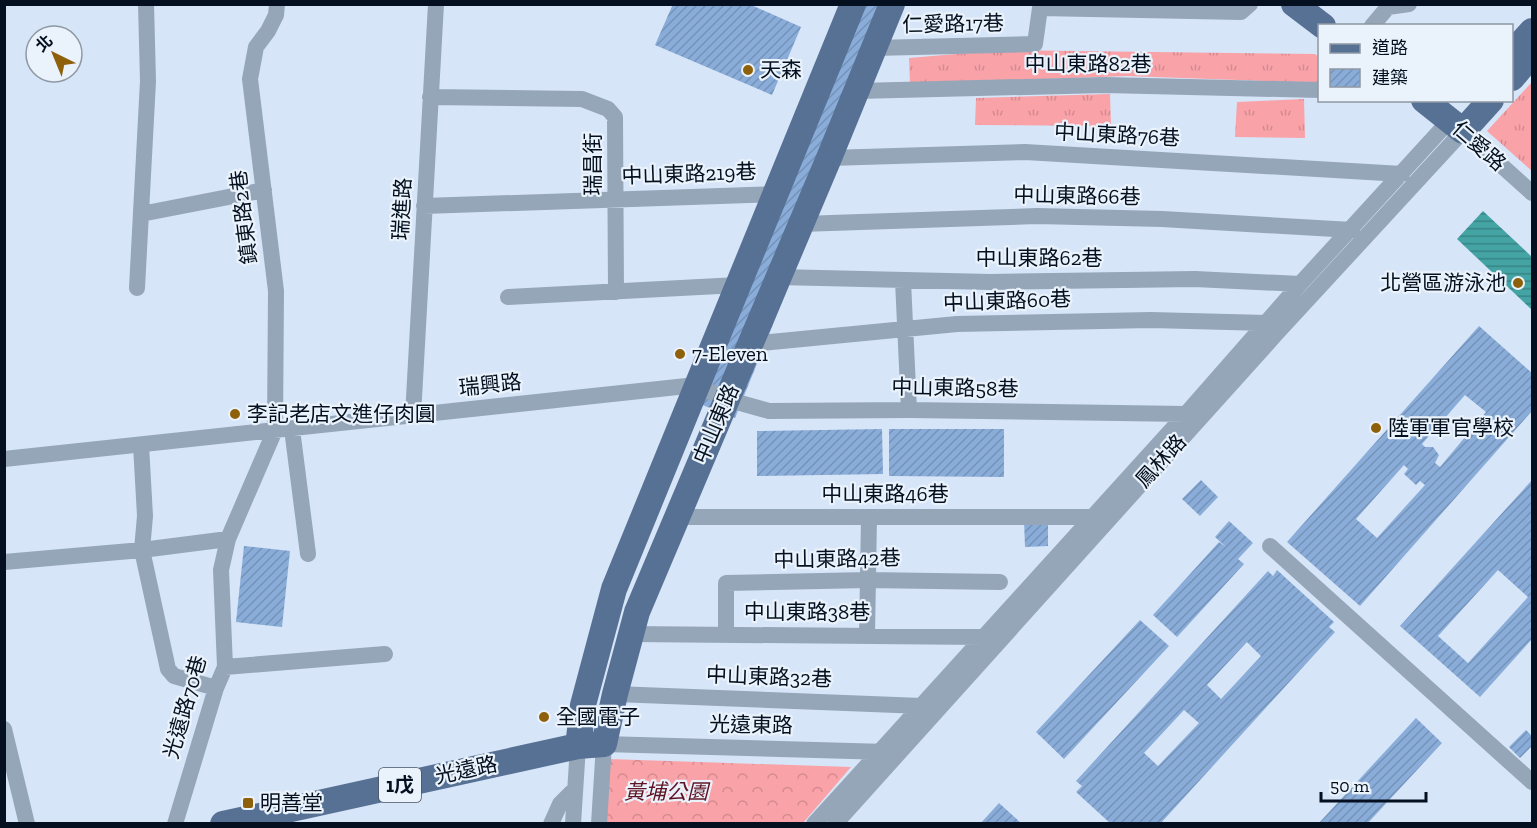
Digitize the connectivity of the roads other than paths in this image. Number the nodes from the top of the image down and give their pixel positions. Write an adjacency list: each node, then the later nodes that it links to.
1 (146, 4): 30 (street)
2 (277, 4): 25 (street, 鎮東路2巷)
3 (436, 4): 18 (street, 瑞進路)
4 (853, 4): 27 (main road, 中山東路)
5 (892, 4): 12 (main road, 中山東路)
6 (1250, 4): 12 (street, 仁愛路17巷)
7 (1294, 4): 9 (main road)
8 (1409, 4): 10 (street)
9 (1320, 24)
10 (1374, 24)
11 (1533, 31): 13 (main road)
12 (874, 48): 17 (main road, 中山東路)
13 (1513, 53)
14 (1533, 54): 15 (main road)
15 (1513, 77)
16 (1318, 90): 17 (street, 中山東路82巷)
17 (857, 91): 23 (main road, 中山東路)
18 (430, 97): 28 (street, 瑞昌街); 29 (street, 瑞進路)
19 (1427, 102): 22 (main road, 仁愛路)
20 (1467, 102): 22 (main road, 鳳林路)
21 (1488, 102): 22 (main road, 鳳林路)
22 (1457, 126): 24 (street, 鳳林路); 26 (street, 仁愛路); 75 (street, 鳳林路)
23 (829, 158): 24 (street, 中山東路76巷); 31 (main road, 中山東路)
24 (1401, 174): 32 (street, 鳳林路)
25 (264, 190): 30 (street); 49 (street, 鎮東路2巷)
26 (1533, 193)
27 (776, 194): 28 (street, 中山東路219巷); 36 (main road, 中山東路)
28 (615, 199): 29 (street, 中山東路219巷); 38 (street, 瑞昌街)
29 (424, 206): 47 (street, 瑞進路)
30 (141, 214): 37 (street)
31 (801, 224): 32 (street, 中山東路66巷); 33 (main road, 中山東路)
32 (1352, 230): 35 (street, 鳳林路)
33 (778, 278): 34 (street, 中山東路62巷); 42 (main road, 中山東路)
34 (903, 281): 35 (street, 中山東路62巷); 41 (street)
35 (1300, 284): 40 (street, 鳳林路)
36 (738, 285): 38 (street); 43 (main road, 中山東路)
37 (137, 288)
38 (616, 292): 39 (street)
39 (508, 297)
40 (1267, 323): 41 (street, 中山東路60巷); 46 (street, 鳳林路)
41 (905, 329): 42 (street, 中山東路60巷); 45 (street)
42 (750, 344): 44 (main road, 中山東路)
43 (696, 385): 44 (street); 47 (street, 瑞興路); 73 (main road, 中山東路)
44 (726, 399): 45 (street, 中山東路58巷); 52 (main road, 中山東路)
45 (909, 410): 46 (street, 中山東路58巷)
46 (1186, 414): 54 (street, 鳳林路)
47 (413, 416): 48 (street, 瑞興路)
48 (292, 429): 49 (street, 瑞興路); 58 (street)
49 (275, 430): 50 (street, 瑞興路); 55 (street, 光遠路70巷)
50 (141, 445): 51 (street, 瑞興路); 57 (street)
51 (4, 459)
52 (677, 517): 53 (street, 中山東路46巷); 62 (main road, 中山東路)
53 (869, 517): 54 (street, 中山東路46巷); 60 (street)
54 (1093, 517): 65 (street, 鳳林路)
55 (228, 539): 57 (street); 67 (street, 光遠路70巷)
56 (1269, 546): 76 (street)
57 (142, 550): 59 (street); 68 (street)
58 (308, 554)
59 (4, 562)
60 (868, 580): 61 (street, 中山東路42巷); 63 (street, 中山東路42巷); 64 (street)
61 (1000, 582)
62 (630, 634): 63 (street, 中山東路38巷); 69 (main road, 中山東路)
63 (726, 634): 64 (street, 中山東路38巷)
64 (867, 635): 65 (street, 中山東路38巷)
65 (984, 637): 70 (street, 鳳林路)
66 (385, 654): 67 (street)
67 (225, 667): 68 (street, 光遠路70巷)
68 (216, 688): 79 (street, 光遠路70巷)
69 (615, 694): 70 (street, 中山東路32巷); 72 (main road, 中山東路)
70 (922, 706): 74 (street, 鳳林路)
71 (4, 729): 78 (street)
72 (604, 744): 73 (main road, 光遠路 / 1戊); 74 (street, 光遠東路); 83 (street, 中山東路)
73 (578, 746): 77 (street, 中山東路); 80 (main road, 光遠路 / 1戊)
74 (880, 751): 75 (street, 光遠東路); 84 (street, 鳳林路)
75 (897, 754): 85 (street, 鳳林路)
76 (1533, 783)
77 (575, 789): 81 (street); 82 (street, 中山東路)
78 (27, 824)
79 (175, 824)
80 (223, 824)
81 (551, 824)
82 (573, 824)
83 (599, 824)
84 (814, 824)
85 (835, 824)

